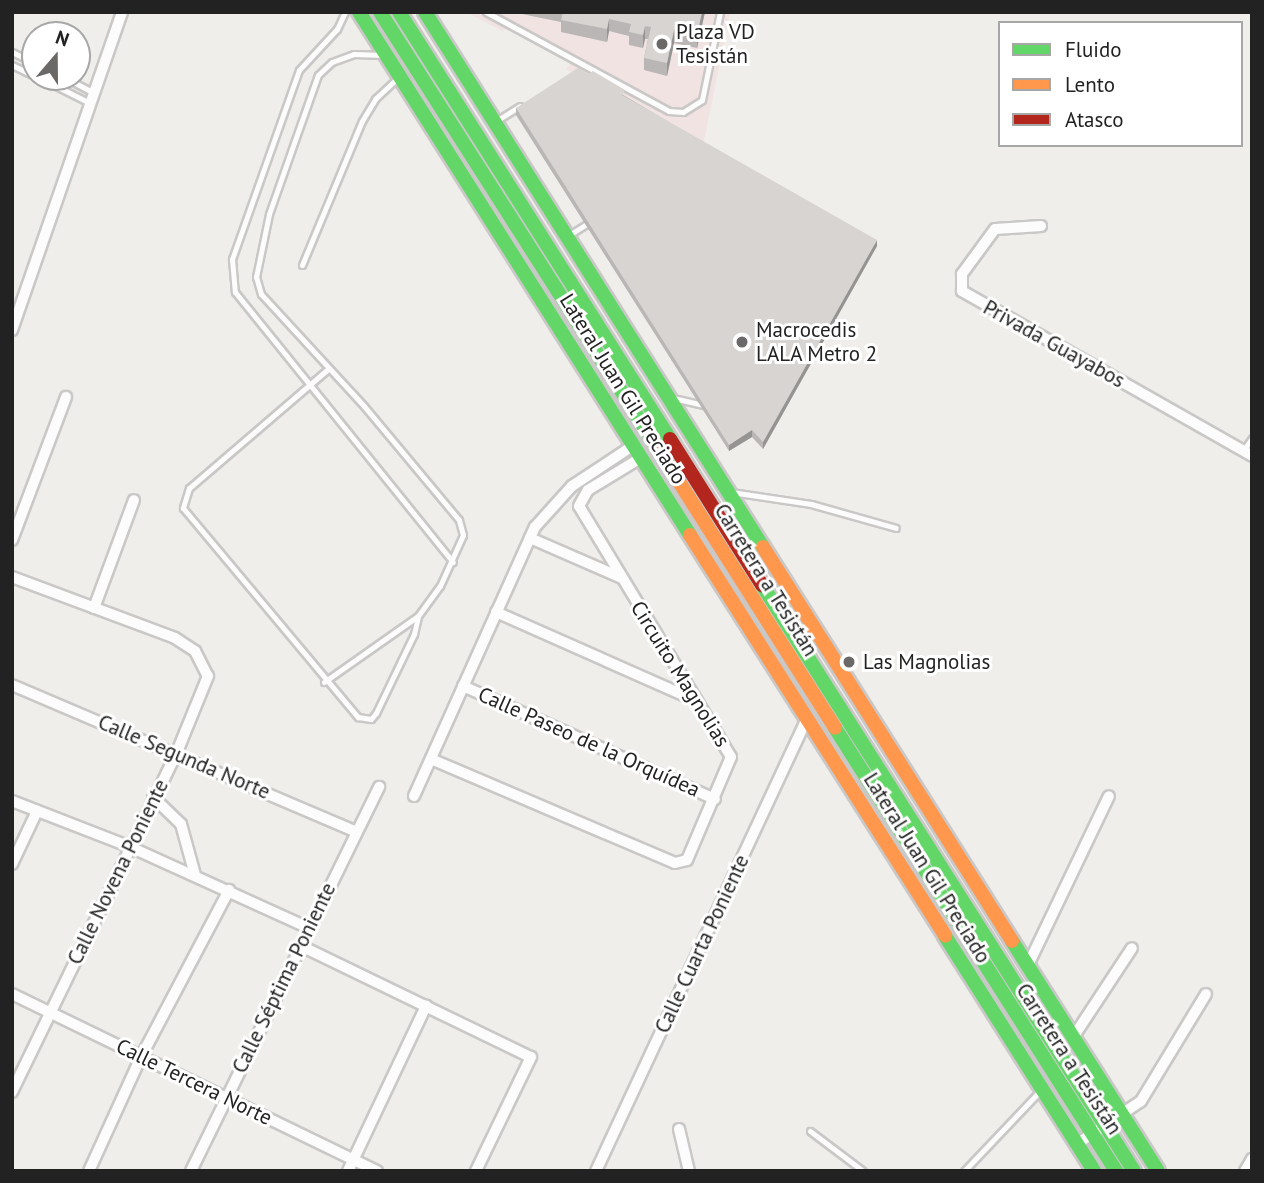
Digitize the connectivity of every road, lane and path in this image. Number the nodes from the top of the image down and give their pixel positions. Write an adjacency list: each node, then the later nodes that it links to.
1 (122, 12): 13 (street)
2 (345, 12): 22 (lane)
3 (359, 12): 9 (main road, Lateral Juan Gil Preciado)
4 (380, 12): 37 (main road, Carretera a Tesistán)
5 (399, 12): 35 (main road, Carretera a Tesistán)
6 (425, 12): 15 (main road, Lateral Juan Gil Preciado)
7 (486, 12): 8 (lane)
8 (720, 12)
9 (386, 56): 10 (main road, Lateral Juan Gil Preciado); 21 (lane)
10 (399, 77): 19 (lane); 27 (main road, Lateral Juan Gil Preciado)
11 (70, 91): 13 (lane)
12 (83, 91): 13 (lane)
13 (92, 98): 20 (street)
14 (529, 101): 15 (lane)
15 (493, 122): 18 (main road, Lateral Juan Gil Preciado)
16 (599, 217): 18 (lane)
17 (1041, 226): 28 (street, Privada Guayabos)
18 (566, 237): 23 (main road, Lateral Juan Gil Preciado)
19 (302, 265)
20 (13, 325)
21 (328, 369): 22 (lane); 38 (lane)
22 (308, 384): 38 (lane); 48 (lane)
23 (663, 395): 25 (lane); 29 (main road, Lateral Juan Gil Preciado)
24 (65, 397): 34 (street)
25 (719, 411)
26 (1252, 438): 28 (lane)
27 (638, 451): 33 (street); 36 (main road, Lateral Juan Gil Preciado); 42 (street, Circuito Magnolias)
28 (1248, 454)
29 (725, 493): 31 (main road, Lateral Juan Gil Preciado); 32 (lane)
30 (134, 500): 45 (street)
31 (746, 525): 35 (main road); 40 (main road, Lateral Juan Gil Preciado)
32 (896, 528)
33 (530, 538): 42 (street); 46 (street)
34 (12, 540)
35 (737, 545): 37 (main road); 39 (main road, Carretera a Tesistán)
36 (702, 553): 37 (main road); 44 (main road, Lateral Juan Gil Preciado)
37 (724, 554): 43 (main road, Carretera a Tesistán)
38 (453, 562): 47 (lane)
39 (755, 573): 40 (main road); 43 (main road); 81 (main road, Carretera a Tesistán)
40 (776, 573): 70 (main road, Lateral Juan Gil Preciado)
41 (12, 577): 45 (street)
42 (622, 578): 51 (street, Circuito Magnolias)
43 (741, 582): 44 (main road); 84 (main road, Carretera a Tesistán)
44 (732, 600): 52 (main road, Lateral Juan Gil Preciado)
45 (94, 608): 53 (street, Calle Novena Poniente)
46 (496, 612): 50 (street); 51 (street)
47 (418, 615): 48 (lane); 48 (lane)
48 (324, 682)
49 (12, 685): 53 (street, Calle Segunda Norte)
50 (463, 686): 54 (street); 59 (street, Calle Paseo de la Orquídea)
51 (697, 701): 59 (street, Circuito Magnolias)
52 (807, 718): 77 (main road, Lateral Juan Gil Preciado); 93 (street, Calle Cuarta Poniente)
53 (177, 752): 58 (street, Calle Novena Poniente); 62 (street, Calle Segunda Norte)
54 (430, 759): 56 (street); 59 (street, Circuito Magnolias)
55 (379, 787): 62 (street, Calle Séptima Poniente)
56 (414, 796)
57 (1109, 796): 70 (street)
58 (153, 797): 63 (street, Calle Novena Poniente); 65 (street)
59 (715, 799)
60 (12, 801): 61 (street)
61 (37, 811): 63 (street); 64 (street)
62 (354, 831): 67 (street, Calle Séptima Poniente)
63 (128, 846): 65 (street); 74 (street, Calle Novena Poniente)
64 (12, 863)
65 (195, 876): 66 (street)
66 (229, 890): 67 (street); 76 (street)
67 (309, 928): 68 (street, Calle Séptima Poniente)
68 (301, 946): 73 (street); 79 (street, Calle Séptima Poniente)
69 (1132, 948): 75 (street)
70 (1028, 965): 75 (main road, Lateral Juan Gil Preciado)
71 (12, 994): 74 (street, Calle Tercera Norte)
72 (1206, 994): 80 (street)
73 (426, 1006): 86 (street); 92 (street)
74 (51, 1012): 76 (street, Calle Tercera Norte); 78 (street, Calle Novena Poniente)
75 (1074, 1037): 80 (main road, Lateral Juan Gil Preciado)
76 (141, 1057): 79 (street, Calle Tercera Norte); 88 (street)
77 (1042, 1088): 85 (main road, Lateral Juan Gil Preciado); 96 (lane)
78 (12, 1092)
79 (226, 1097): 86 (street, Calle Tercera Norte); 89 (street, Calle Séptima Poniente)
80 (1124, 1116): 81 (street); 100 (main road, Lateral Juan Gil Preciado)
81 (1106, 1127): 84 (street); 99 (main road, Carretera a Tesistán)
82 (679, 1129): 94 (street)
83 (810, 1131): 95 (lane)
84 (1092, 1135): 85 (street); 98 (main road, Carretera a Tesistán)
85 (1077, 1144): 97 (main road, Lateral Juan Gil Preciado)
86 (353, 1159): 90 (street); 91 (street, Calle Tercera Norte)
87 (1252, 1159): 101 (street)
88 (89, 1171)
89 (191, 1171)
90 (348, 1171)
91 (377, 1171)
92 (475, 1171)
93 (596, 1171)
94 (689, 1171)
95 (863, 1171)
96 (964, 1171)
97 (1094, 1171)
98 (1116, 1171)
99 (1134, 1171)
100 (1157, 1171)
101 (1245, 1171)

